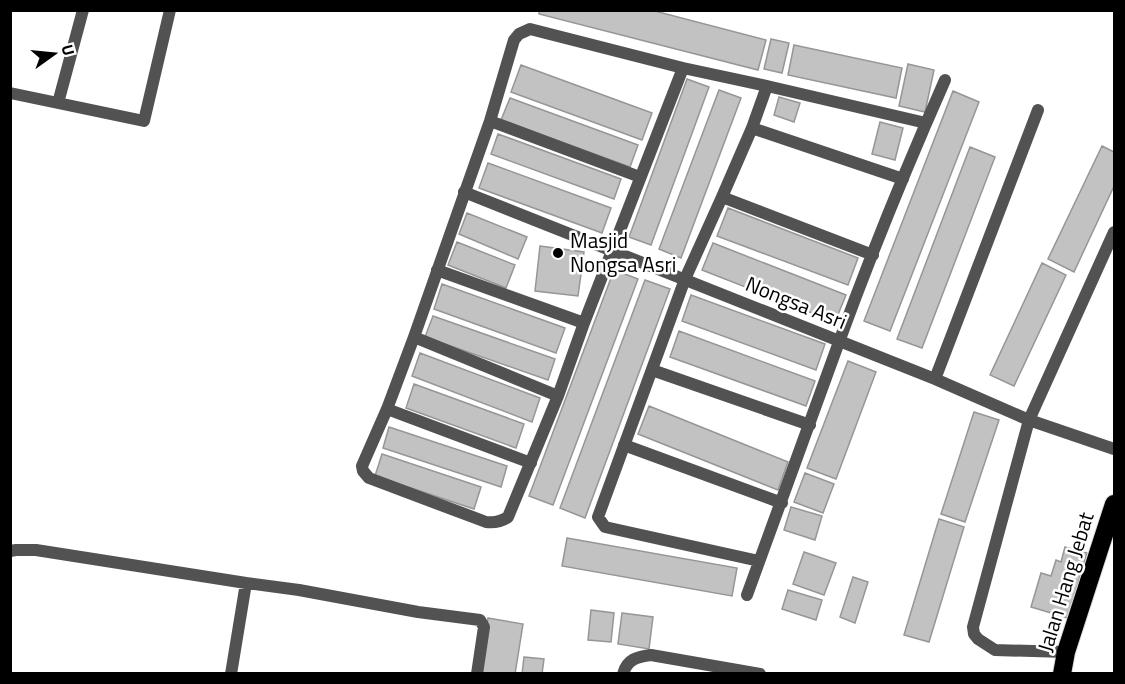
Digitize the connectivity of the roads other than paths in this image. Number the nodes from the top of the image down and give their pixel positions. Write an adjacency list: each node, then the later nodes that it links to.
1 (83, 10): 7 (street)
2 (170, 10): 7 (street)
3 (682, 68): 5 (street); 9 (street); 12 (street)
4 (945, 80): 10 (street)
5 (767, 86): 10 (street); 11 (street)
6 (10, 93): 7 (street)
7 (58, 103)
8 (1038, 110): 25 (street)
9 (490, 121): 12 (street); 14 (street)
10 (926, 123): 13 (street)
11 (752, 128): 13 (street); 15 (street)
12 (640, 177): 17 (street)
13 (903, 179): 18 (street)
14 (464, 192): 17 (street, Nongsa Asri); 19 (street)
15 (723, 197): 18 (street); 20 (street)
16 (1114, 232): 28 (street)
17 (613, 251): 20 (street, Nongsa Asri); 21 (street)
18 (873, 255): 23 (street)
19 (437, 270): 21 (street); 22 (street)
20 (685, 279): 23 (street, Nongsa Asri); 24 (street)
21 (584, 323): 26 (street)
22 (414, 338): 26 (street); 27 (street)
23 (839, 341): 25 (street, Nongsa Asri); 29 (street)
24 (652, 370): 29 (street); 30 (street)
25 (935, 379): 28 (street, Nongsa Asri)
26 (558, 396): 32 (street)
27 (387, 409): 32 (street); 32 (street)
28 (1029, 420): 31 (street, Nongsa Asri); 39 (street)
29 (810, 425): 33 (street)
30 (624, 446): 33 (street); 36 (street)
31 (1114, 449)
32 (531, 463)
33 (782, 502): 36 (street)
34 (1114, 504): 39 (highway, Jalan Hang Jebat)
35 (10, 551): 37 (street)
36 (759, 561): 38 (street)
37 (246, 583): 41 (street); 42 (street)
38 (747, 595)
39 (1066, 652): 44 (highway, Jalan Hang Jebat)
40 (756, 673): 43 (street)
41 (231, 674)
42 (477, 674)
43 (623, 674)
44 (1062, 674)

